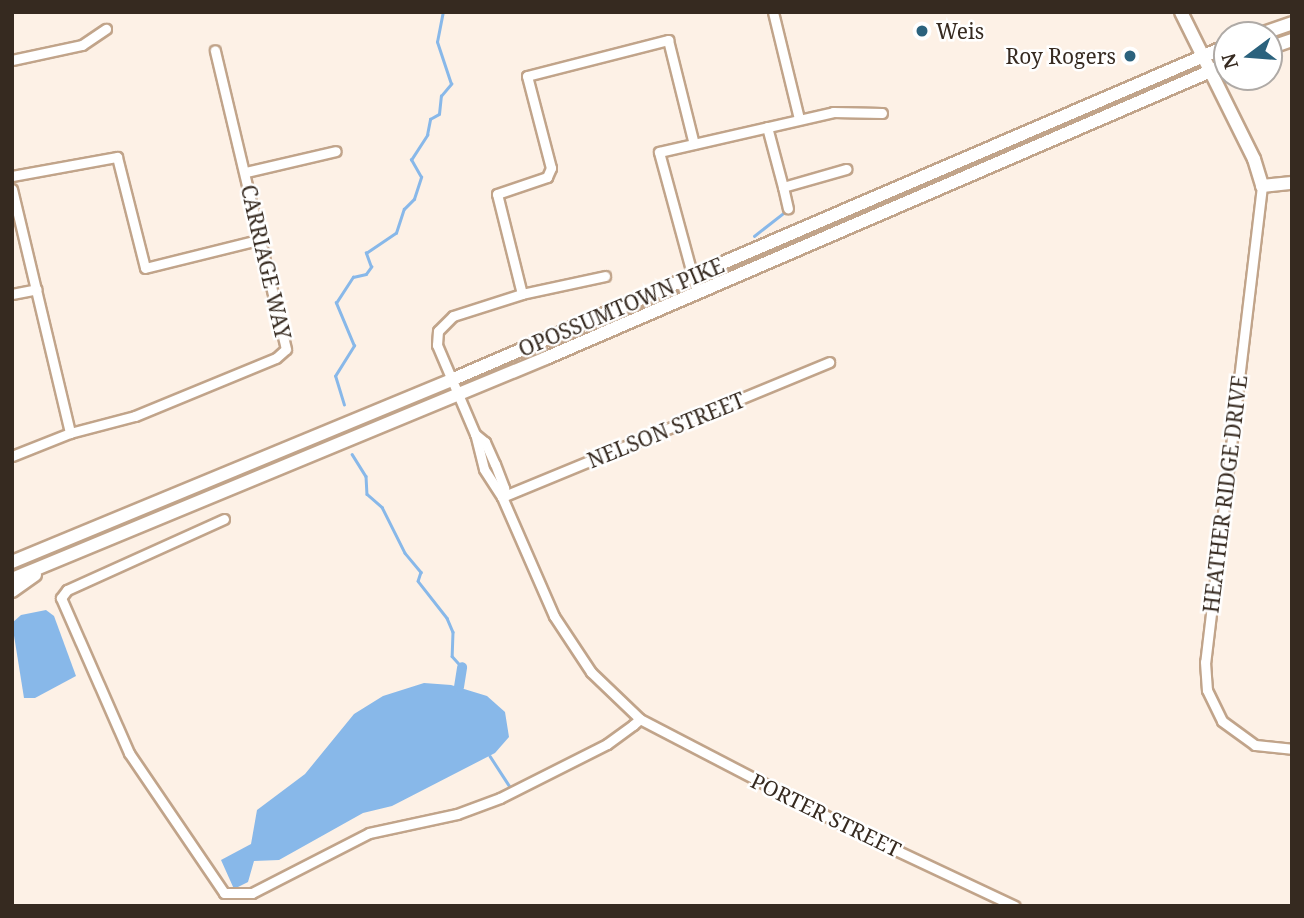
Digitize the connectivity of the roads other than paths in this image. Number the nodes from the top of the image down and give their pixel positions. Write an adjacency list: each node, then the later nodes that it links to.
1 (773, 12): 11 (street)
2 (1181, 12): 6 (main road)
3 (106, 29): 7 (street)
4 (215, 50): 16 (street, CARRIAGE WAY)
5 (1213, 52): 6 (main road, OPOSSUMTOWN PIKE)
6 (1202, 56): 9 (main road); 25 (main road, OPOSSUMTOWN PIKE)
7 (12, 60)
8 (1213, 69): 9 (main road, OPOSSUMTOWN PIKE)
9 (1208, 71): 19 (main road); 27 (main road, OPOSSUMTOWN PIKE)
10 (882, 113): 11 (street)
11 (799, 119): 12 (street)
12 (767, 127): 13 (street); 20 (street)
13 (694, 144): 25 (street); 28 (street)
14 (336, 150): 16 (street)
15 (846, 169): 20 (street)
16 (246, 172): 23 (street, CARRIAGE WAY)
17 (12, 176): 23 (street)
18 (1292, 183): 19 (main road)
19 (1262, 186): 42 (street, HEATHER RIDGE DRIVE)
20 (783, 187): 22 (street)
21 (12, 189): 26 (street)
22 (788, 208)
23 (262, 239): 33 (street, CARRIAGE WAY)
24 (605, 276): 28 (street)
25 (691, 278): 27 (street); 31 (main road, OPOSSUMTOWN PIKE)
26 (37, 289): 29 (street); 33 (street)
27 (697, 292): 32 (main road, OPOSSUMTOWN PIKE)
28 (522, 294): 31 (street, PORTER STREET)
29 (12, 295)
30 (829, 362): 35 (street, NELSON STREET)
31 (450, 380): 32 (street, PORTER STREET); 37 (main road, OPOSSUMTOWN PIKE)
32 (457, 395): 35 (street, PORTER STREET); 38 (main road, OPOSSUMTOWN PIKE)
33 (70, 433): 34 (street, CARRIAGE WAY)
34 (12, 456)
35 (502, 498): 41 (street, PORTER STREET)
36 (224, 519): 41 (street)
37 (12, 562)
38 (52, 562): 39 (main road, OPOSSUMTOWN PIKE); 40 (main road)
39 (12, 579)
40 (12, 591)
41 (640, 719): 43 (street, PORTER STREET)
42 (1292, 749)
43 (1015, 906)

